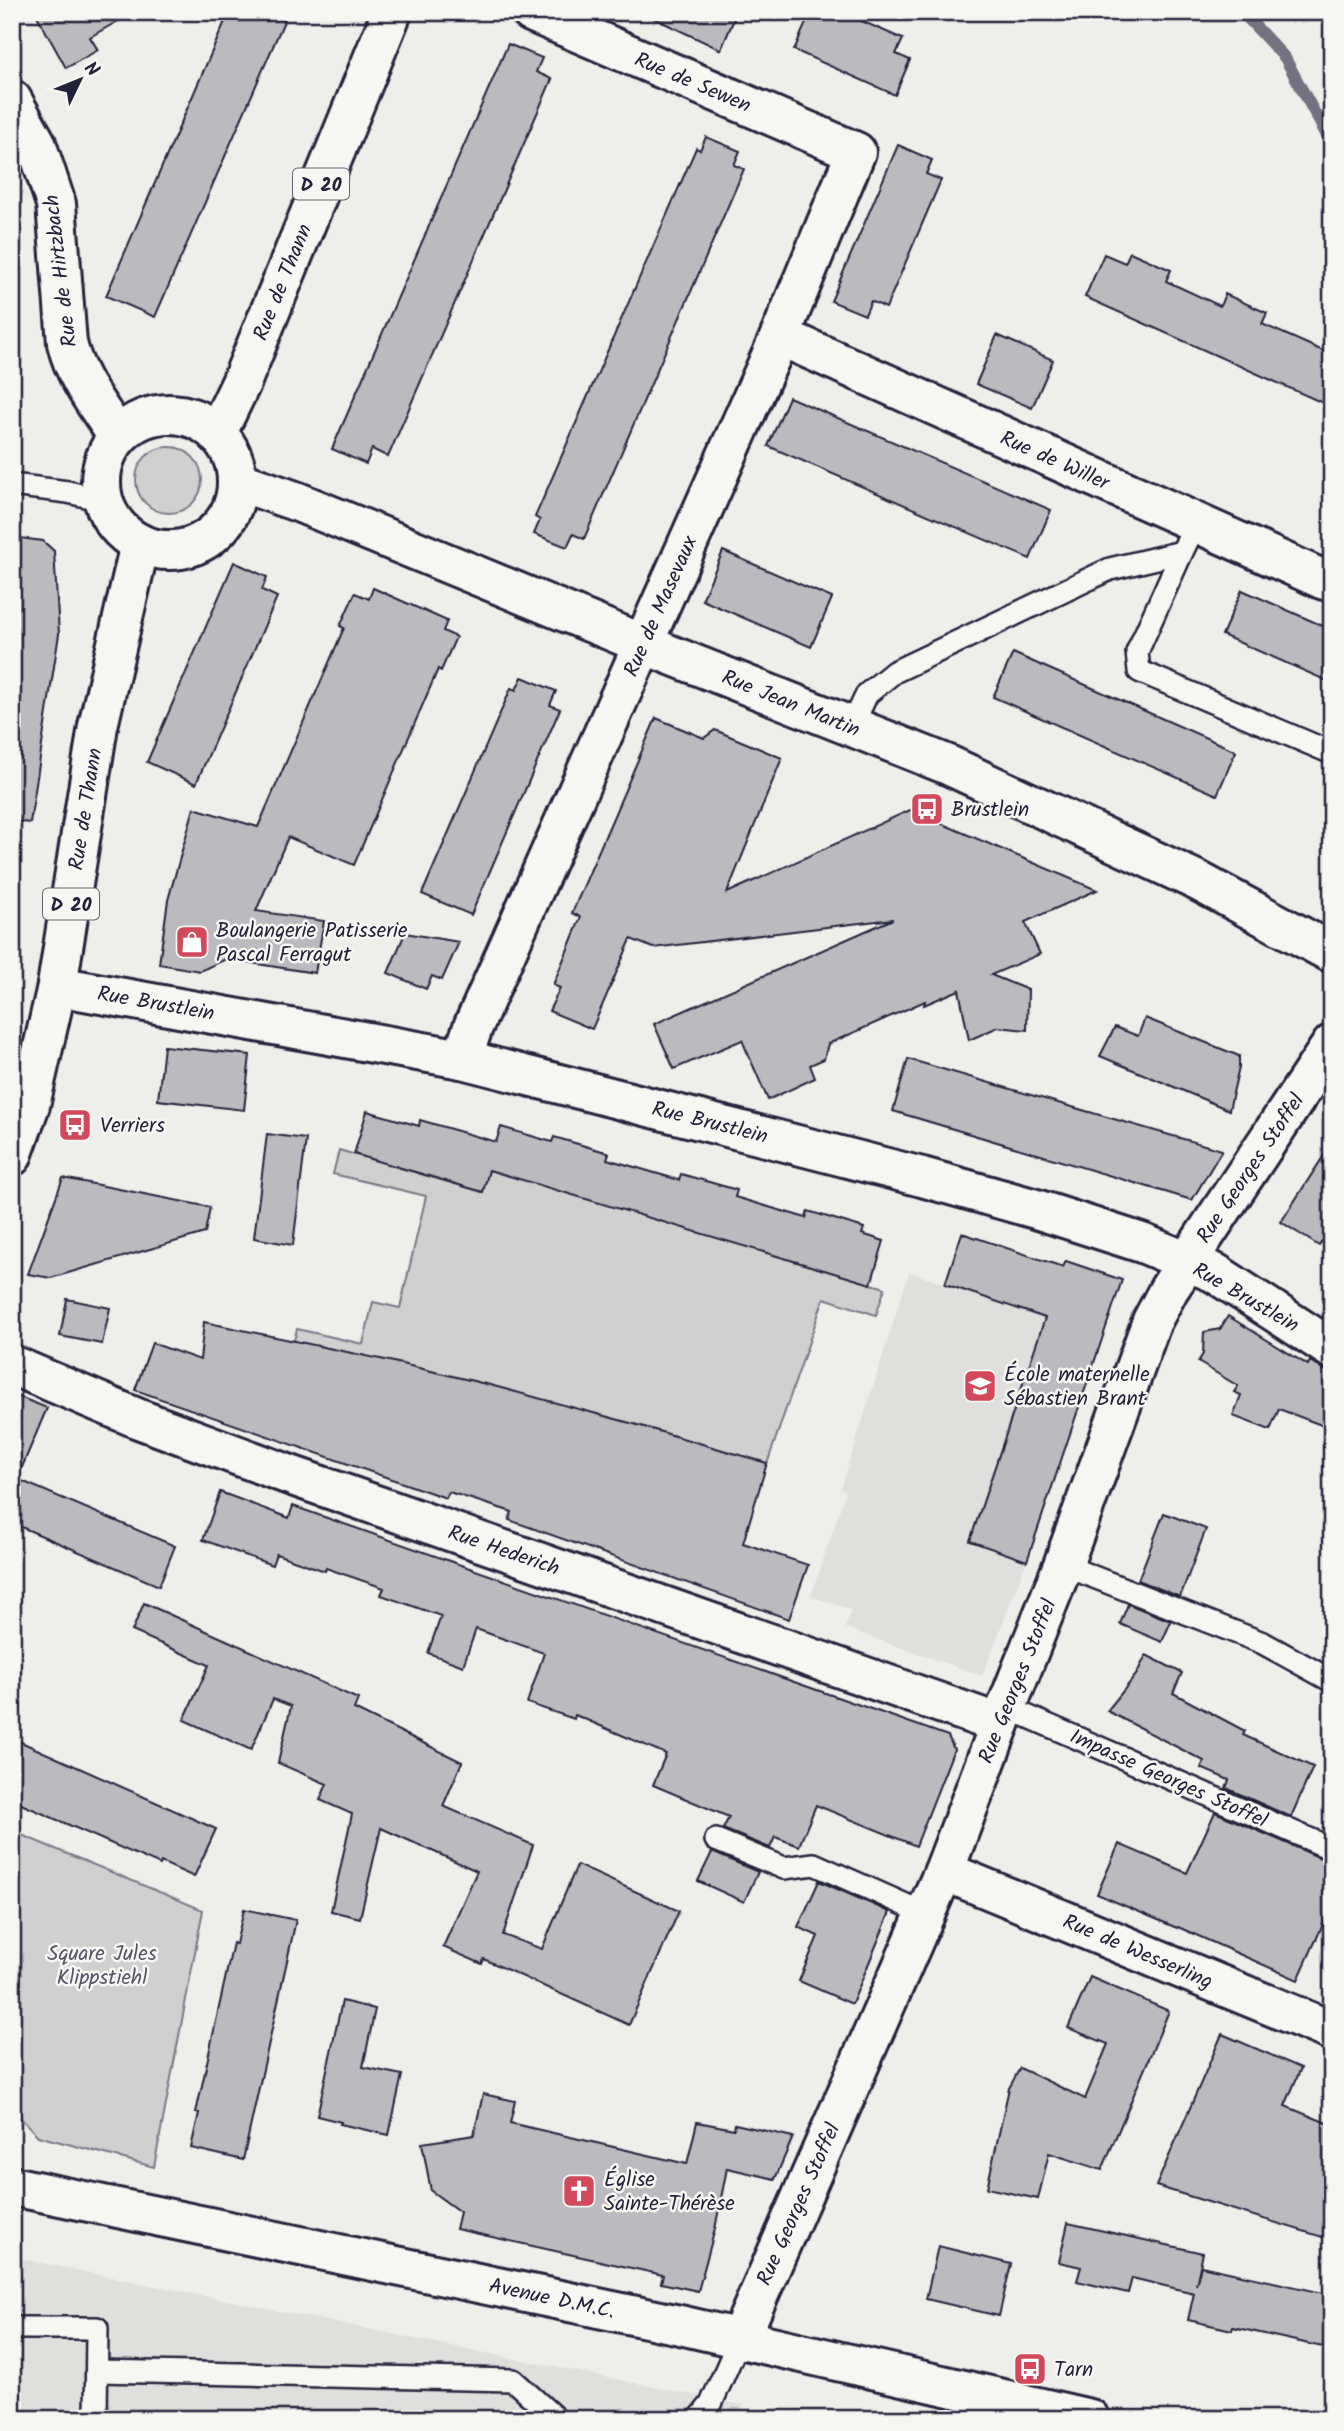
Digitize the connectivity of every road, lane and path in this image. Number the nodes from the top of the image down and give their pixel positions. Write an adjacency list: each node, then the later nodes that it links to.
1 (392, 12): 6 (street, Rue de Thann / D 20)
2 (531, 12): 4 (street, Rue de Sewen)
3 (12, 100): 7 (street, Rue de Hirtzbach)
4 (856, 152): 5 (street, Rue de Masevaux)
5 (780, 336): 11 (street, Rue de Willer); 14 (street, Rue de Masevaux)
6 (217, 433): 7 (street); 8 (street)
7 (118, 437): 10 (street)
8 (238, 481): 12 (street); 14 (street, Rue Jean Martin)
9 (12, 485): 10 (lane)
10 (103, 500): 12 (street)
11 (1189, 537): 13 (street, Rue de Willer); 15 (lane); 16 (lane)
12 (140, 544): 18 (street, Rue de Thann / D 20)
13 (1332, 580)
14 (643, 644): 15 (street, Rue Jean Martin); 20 (street, Rue de Masevaux)
15 (851, 728): 17 (street, Rue Jean Martin)
16 (1332, 753)
17 (1332, 953)
18 (57, 986): 20 (street, Rue Brustlein); 21 (street, Rue de Thann / D 20)
19 (1332, 1044): 22 (street, Rue Georges Stoffel)
20 (462, 1059): 22 (street, Rue Brustlein)
21 (12, 1156)
22 (1186, 1262): 23 (street, Rue Brustlein); 25 (street, Rue Georges Stoffel)
23 (1332, 1349)
24 (12, 1364): 27 (street, Rue Hederich)
25 (1063, 1565): 26 (lane); 27 (street, Rue Georges Stoffel)
26 (1332, 1681)
27 (1003, 1715): 29 (lane, Impasse Georges Stoffel); 30 (street, Rue Georges Stoffel)
28 (716, 1840): 31 (lane)
29 (1332, 1849)
30 (944, 1871): 31 (street, Rue Georges Stoffel); 32 (street, Rue de Wesserling)
31 (926, 1914): 35 (street, Rue Georges Stoffel)
32 (1332, 2031)
33 (12, 2186): 35 (street, Avenue D.M.C.)
34 (12, 2328): 36 (lane)
35 (739, 2340): 39 (lane); 40 (street, Avenue D.M.C.)
36 (98, 2371): 37 (lane); 38 (lane)
37 (96, 2419)
38 (556, 2419)
39 (699, 2419)
40 (1090, 2419)

